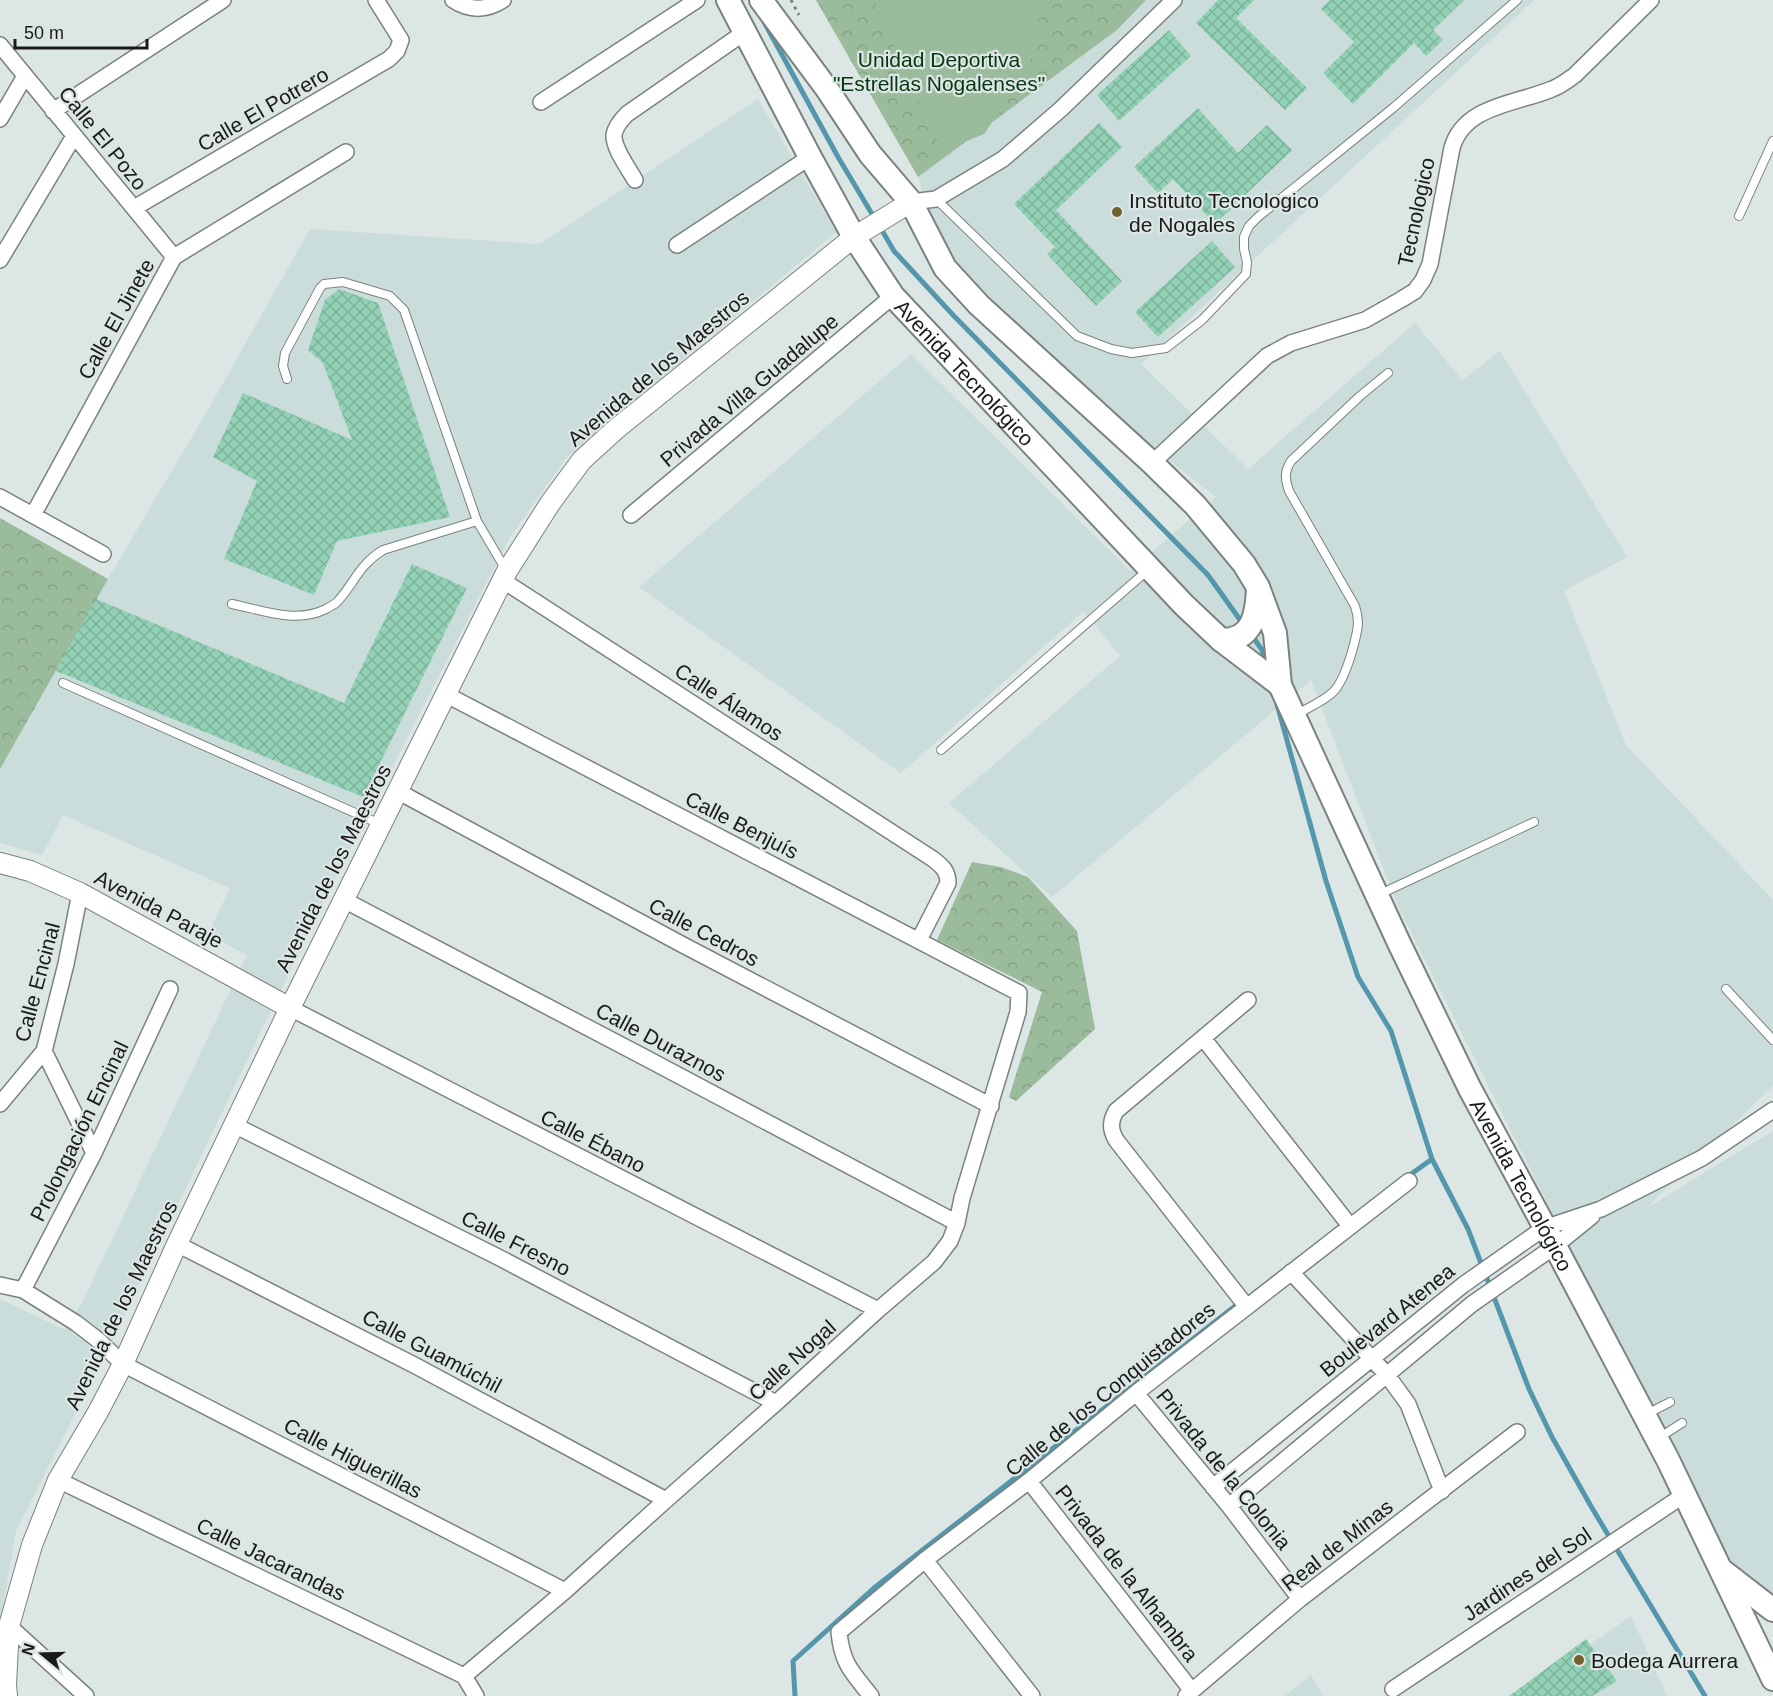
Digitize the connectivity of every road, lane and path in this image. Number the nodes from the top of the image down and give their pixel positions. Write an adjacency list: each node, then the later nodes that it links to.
1 (224, 0): 15 (street)
2 (376, 0): 24 (street, Calle El Potrero)
3 (453, 0): 4 (street)
4 (503, 0)
5 (697, 0): 14 (street)
6 (728, 0): 11 (main road, Avenida Tecnológico)
7 (761, 0): 23 (main road, Avenida Tecnológico)
8 (1174, 0): 22 (street)
9 (1517, 0): 22 (lane)
10 (1651, 0): 33 (street, Tecnologico)
11 (745, 32): 20 (main road, Avenida Tecnológico); 21 (street)
12 (0, 45): 13 (street, Calle El Pozo)
13 (25, 76): 15 (street, Calle El Pozo); 16 (street)
14 (541, 102)
15 (53, 111): 17 (street, Calle El Pozo)
16 (0, 119)
17 (74, 136): 24 (street, Calle El Pozo); 29 (street)
18 (1773, 141): 25 (lane)
19 (346, 152): 28 (street, Calle El Jinete)
20 (810, 157): 26 (main road, Avenida Tecnológico); 27 (street)
21 (635, 180)
22 (936, 199): 23 (street)
23 (905, 205): 26 (street, Avenida de los Maestros); 33 (main road, Avenida Tecnológico)
24 (134, 208): 28 (street, Calle El Pozo)
25 (1739, 216)
26 (857, 235): 30 (main road, Avenida Tecnológico); 40 (street, Avenida de los Maestros)
27 (677, 245)
28 (174, 257): 35 (street, Calle El Jinete)
29 (0, 260)
30 (893, 296): 36 (street, Privada Villa Guadalupe); 39 (main road, Avenida Tecnológico)
31 (1388, 373): 47 (lane)
32 (287, 380): 37 (lane)
33 (1152, 464): 41 (main road, Avenida Tecnológico)
34 (0, 496): 35 (street)
35 (33, 515): 38 (street)
36 (631, 515)
37 (477, 521): 40 (lane); 42 (lane)
38 (103, 554)
39 (1150, 569): 43 (main road, Avenida Tecnológico); 48 (lane)
40 (504, 576): 46 (street, Avenida de los Maestros); 56 (street, Calle Álamos)
41 (1258, 587): 43 (main road); 45 (main road, Avenida Tecnológico)
42 (232, 604)
43 (1221, 640): 45 (main road, Avenida Tecnológico)
44 (63, 683): 51 (lane)
45 (1280, 685): 47 (main road, Avenida Tecnológico)
46 (445, 694): 49 (street, Avenida de los Maestros); 56 (street, Calle Benjuís)
47 (1294, 715): 54 (main road, Avenida Tecnológico)
48 (941, 750)
49 (399, 792): 51 (street, Avenida de los Maestros); 66 (street, Calle Cedros)
50 (1534, 822): 54 (lane)
51 (381, 825): 55 (street, Avenida de los Maestros)
52 (0, 863): 53 (street, Avenida Paraje)
53 (80, 893): 61 (street, Avenida Paraje); 64 (street, Calle Encinal)
54 (1377, 896): 74 (main road, Avenida Tecnológico)
55 (344, 900): 61 (street, Avenida de los Maestros); 72 (street, Calle Duraznos)
56 (919, 940): 59 (street, Calle Benjuís)
57 (1726, 988): 63 (lane)
58 (170, 989): 69 (street, Prolongación Encinal)
59 (1019, 993): 66 (street, Calle Nogal)
60 (1248, 1000): 62 (street)
61 (290, 1008): 68 (street, Avenida de los Maestros); 80 (street, Calle Ébano)
62 (1203, 1038): 73 (street); 79 (street)
63 (1773, 1040)
64 (44, 1051): 65 (street, Calle Encinal); 69 (street)
65 (0, 1104)
66 (991, 1106): 72 (street, Calle Nogal)
67 (1773, 1110): 71 (street, Boulevard Atenea)
68 (234, 1125): 75 (street, Avenida de los Maestros); 86 (street, Calle Fresno)
69 (94, 1153): 78 (street, Prolongación Encinal)
70 (1409, 1181): 73 (street, Calle de los Conquistadores)
71 (1600, 1209): 74 (street, Boulevard Atenea); 74 (street, Boulevard Atenea)
72 (957, 1223): 80 (street, Calle Nogal)
73 (1350, 1226): 76 (street, Calle de los Conquistadores)
74 (1549, 1237): 81 (street, Boulevard Atenea); 83 (street, Boulevard Atenea); 87 (main road, Avenida Tecnológico)
75 (177, 1244): 82 (street, Avenida de los Maestros); 96 (street, Calle Guamúchil)
76 (1291, 1272): 79 (street, Calle de los Conquistadores); 81 (street)
77 (0, 1285): 78 (street, Calle Higuerillas)
78 (23, 1290): 82 (street, Calle Higuerillas)
79 (1247, 1307): 84 (street, Calle de los Conquistadores)
80 (878, 1310): 86 (street, Calle Nogal)
81 (1372, 1359): 83 (street); 93 (street, Boulevard Atenea)
82 (123, 1364): 91 (street, Avenida de los Maestros); 100 (street, Calle Higuerillas)
83 (1387, 1375): 94 (street); 97 (street, Boulevard Atenea)
84 (1136, 1393): 92 (street, Calle de los Conquistadores); 93 (street, Privada de la Colonia)
85 (1670, 1402): 87 (lane)
86 (776, 1403): 96 (street, Calle Nogal)
87 (1643, 1416): 90 (main road, Avenida Tecnológico)
88 (1682, 1423): 90 (lane)
89 (1517, 1432): 94 (street, Real de Minas)
90 (1656, 1440): 95 (main road, Avenida Tecnológico)
91 (58, 1480): 103 (street, Avenida de los Maestros); 104 (street, Calle Jacarandas)
92 (1029, 1481): 98 (street, Calle de los Conquistadores); 107 (street, Privada de la Alhambra)
93 (1213, 1487): 97 (street, Privada de la Colonia)
94 (1442, 1491): 101 (street, Real de Minas)
95 (1684, 1495): 99 (main road, Avenida Tecnológico); 106 (street, Jardines del Sol)
96 (666, 1500): 100 (street, Calle Nogal)
97 (1229, 1506): 101 (street, Privada de la Colonia)
98 (924, 1560): 111 (street, Calle de los Conquistadores); 112 (street)
99 (1720, 1569): 102 (main road); 105 (main road, Avenida Tecnológico)
100 (565, 1591): 104 (street, Calle Nogal)
101 (1300, 1599): 107 (street, Real de Minas)
102 (1773, 1610)
103 (9, 1626): 108 (street, Avenida de los Maestros); 109 (street)
104 (464, 1676): 110 (street)
105 (1773, 1679)
106 (1393, 1689)
107 (1189, 1693)
108 (7, 1696)
109 (86, 1696)
110 (476, 1696)
111 (871, 1696)
112 (1032, 1696)

